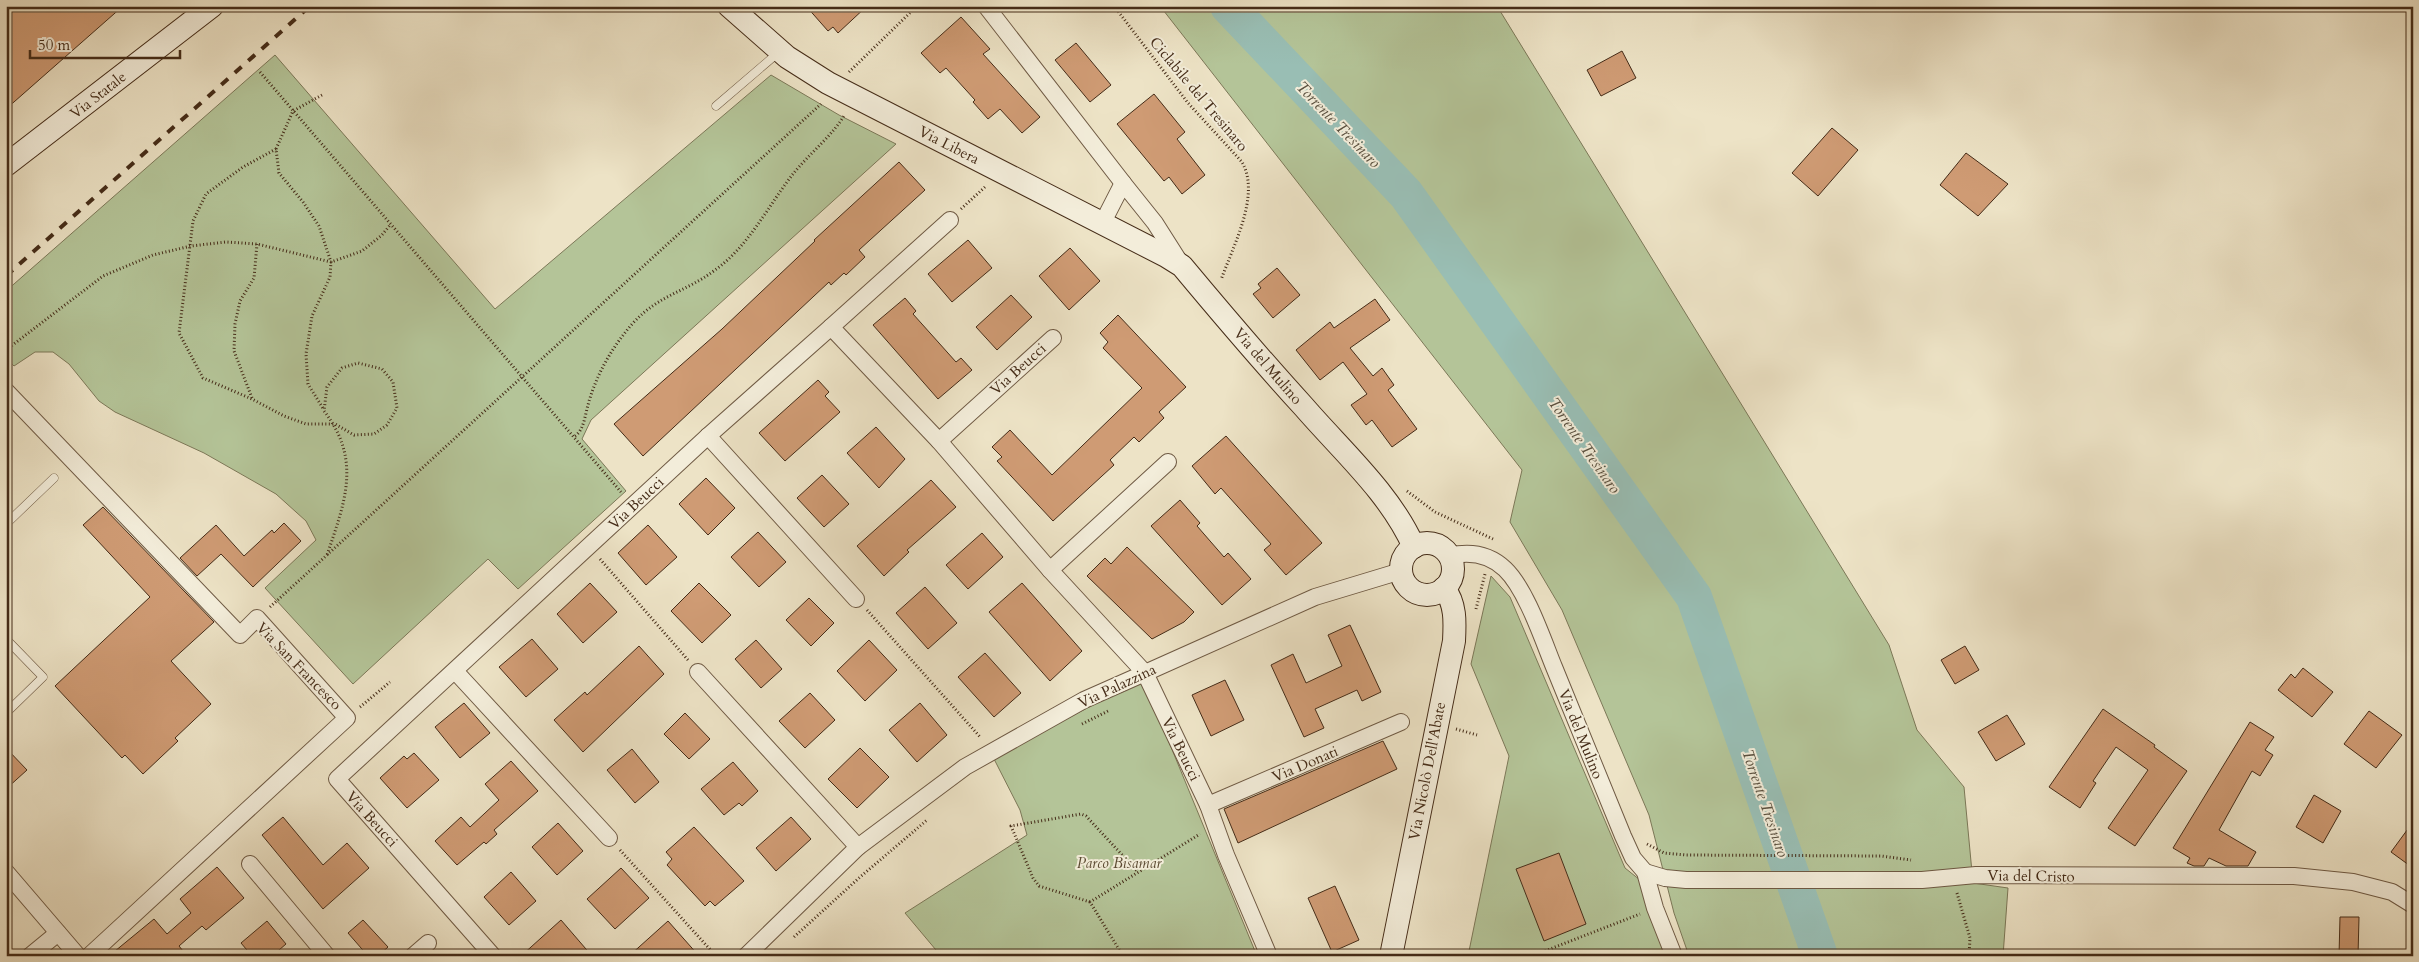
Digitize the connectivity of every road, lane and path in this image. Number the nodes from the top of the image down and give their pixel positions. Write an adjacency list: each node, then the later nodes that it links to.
1 (212, 6): 15 (street, Via Statale)
2 (729, 6): 6 (street, Via Libera)
3 (916, 6): 8 (path)
4 (986, 6): 17 (street, Via del Mulino)
5 (1114, 6): 25 (path, Ciclabile del Tresinaro)
6 (780, 51): 11 (lane); 16 (street, Via Libera)
7 (260, 72): 13 (path)
8 (846, 75)
9 (322, 95): 13 (path)
10 (827, 98): 29 (path)
11 (716, 106)
12 (848, 108): 34 (path)
13 (294, 111): 14 (path); 19 (path)
14 (276, 149): 22 (path); 23 (path)
15 (6, 165)
16 (1001, 172): 18 (path); 20 (street, Via Libera)
17 (1122, 183): 20 (street); 24 (street, Via del Mulino)
18 (950, 220): 26 (street, Via Beucci)
19 (391, 224): 23 (path); 29 (path)
20 (1102, 224): 24 (street, Via Libera)
21 (257, 244): 22 (path); 23 (path); 31 (path)
22 (190, 246): 28 (path); 31 (path)
23 (332, 262): 32 (path)
24 (1182, 266): 42 (street, Via del Mulino)
25 (1219, 288)
26 (831, 327): 35 (street, Via Beucci); 36 (street, Via Beucci)
27 (1053, 338): 36 (street, Via Beucci)
28 (6, 350)
29 (522, 377): 34 (path); 43 (path)
30 (6, 391): 49 (street, Via San Francesco)
31 (252, 399): 33 (path)
32 (324, 411): 33 (path); 33 (path)
33 (335, 424): 43 (path)
34 (575, 436): 39 (path)
35 (708, 436): 39 (street, Via Beucci); 48 (street)
36 (939, 441): 45 (street, Via Beucci)
37 (1168, 462): 45 (street)
38 (54, 478): 40 (lane)
39 (622, 517): 41 (street, Via Beucci)
40 (6, 524)
41 (589, 546): 51 (street, Via Beucci); 52 (path)
42 (1414, 547): 44 (street); 46 (street)
43 (328, 556): 49 (path)
44 (1449, 556): 47 (street); 71 (street, Via del Mulino)
45 (1050, 570): 53 (street, Via Beucci)
46 (1401, 570): 47 (street); 53 (street, Via Palazzina)
47 (1444, 588): 89 (street, Via Nicolò Dell'Abate)
48 (856, 599): 60 (path)
49 (257, 618): 57 (street, Via San Francesco)
50 (6, 639): 56 (lane)
51 (455, 671): 64 (street); 84 (street, Via Beucci)
52 (698, 672): 65 (street)
53 (1145, 673): 60 (street, Via Palazzina); 61 (street, Via Beucci)
54 (390, 682): 57 (path)
55 (1116, 707): 59 (path)
56 (6, 713)
57 (347, 718): 81 (street, Via San Francesco)
58 (1401, 722): 61 (street, Via Donati)
59 (1081, 725)
60 (993, 751): 65 (street, Via Palazzina)
61 (1208, 805): 63 (street, Via Beucci)
62 (932, 816): 78 (path)
63 (1215, 825): 70 (path); 88 (street, Via Beucci)
64 (609, 838): 85 (path)
65 (858, 847): 86 (street, Via Palazzina)
66 (1686, 855): 67 (path)
67 (1881, 856)
68 (250, 864): 82 (street)
69 (6, 872): 76 (street)
70 (1138, 872): 73 (path); 73 (path)
71 (1646, 872): 74 (street, Via del Cristo); 75 (street, Via del Mulino)
72 (1957, 893): 92 (path)
73 (1090, 902): 87 (path)
74 (2413, 905)
75 (1654, 908): 90 (path); 91 (street, Via del Mulino)
76 (58, 933): 79 (street); 80 (street)
77 (428, 942): 83 (street)
78 (788, 943)
79 (30, 956)
80 (78, 956)
81 (89, 956)
82 (327, 956)
83 (413, 956)
84 (493, 956)
85 (716, 956)
86 (746, 956)
87 (1123, 956)
88 (1269, 956)
89 (1391, 956)
90 (1532, 956)
91 (1674, 956)
92 (1969, 956)

